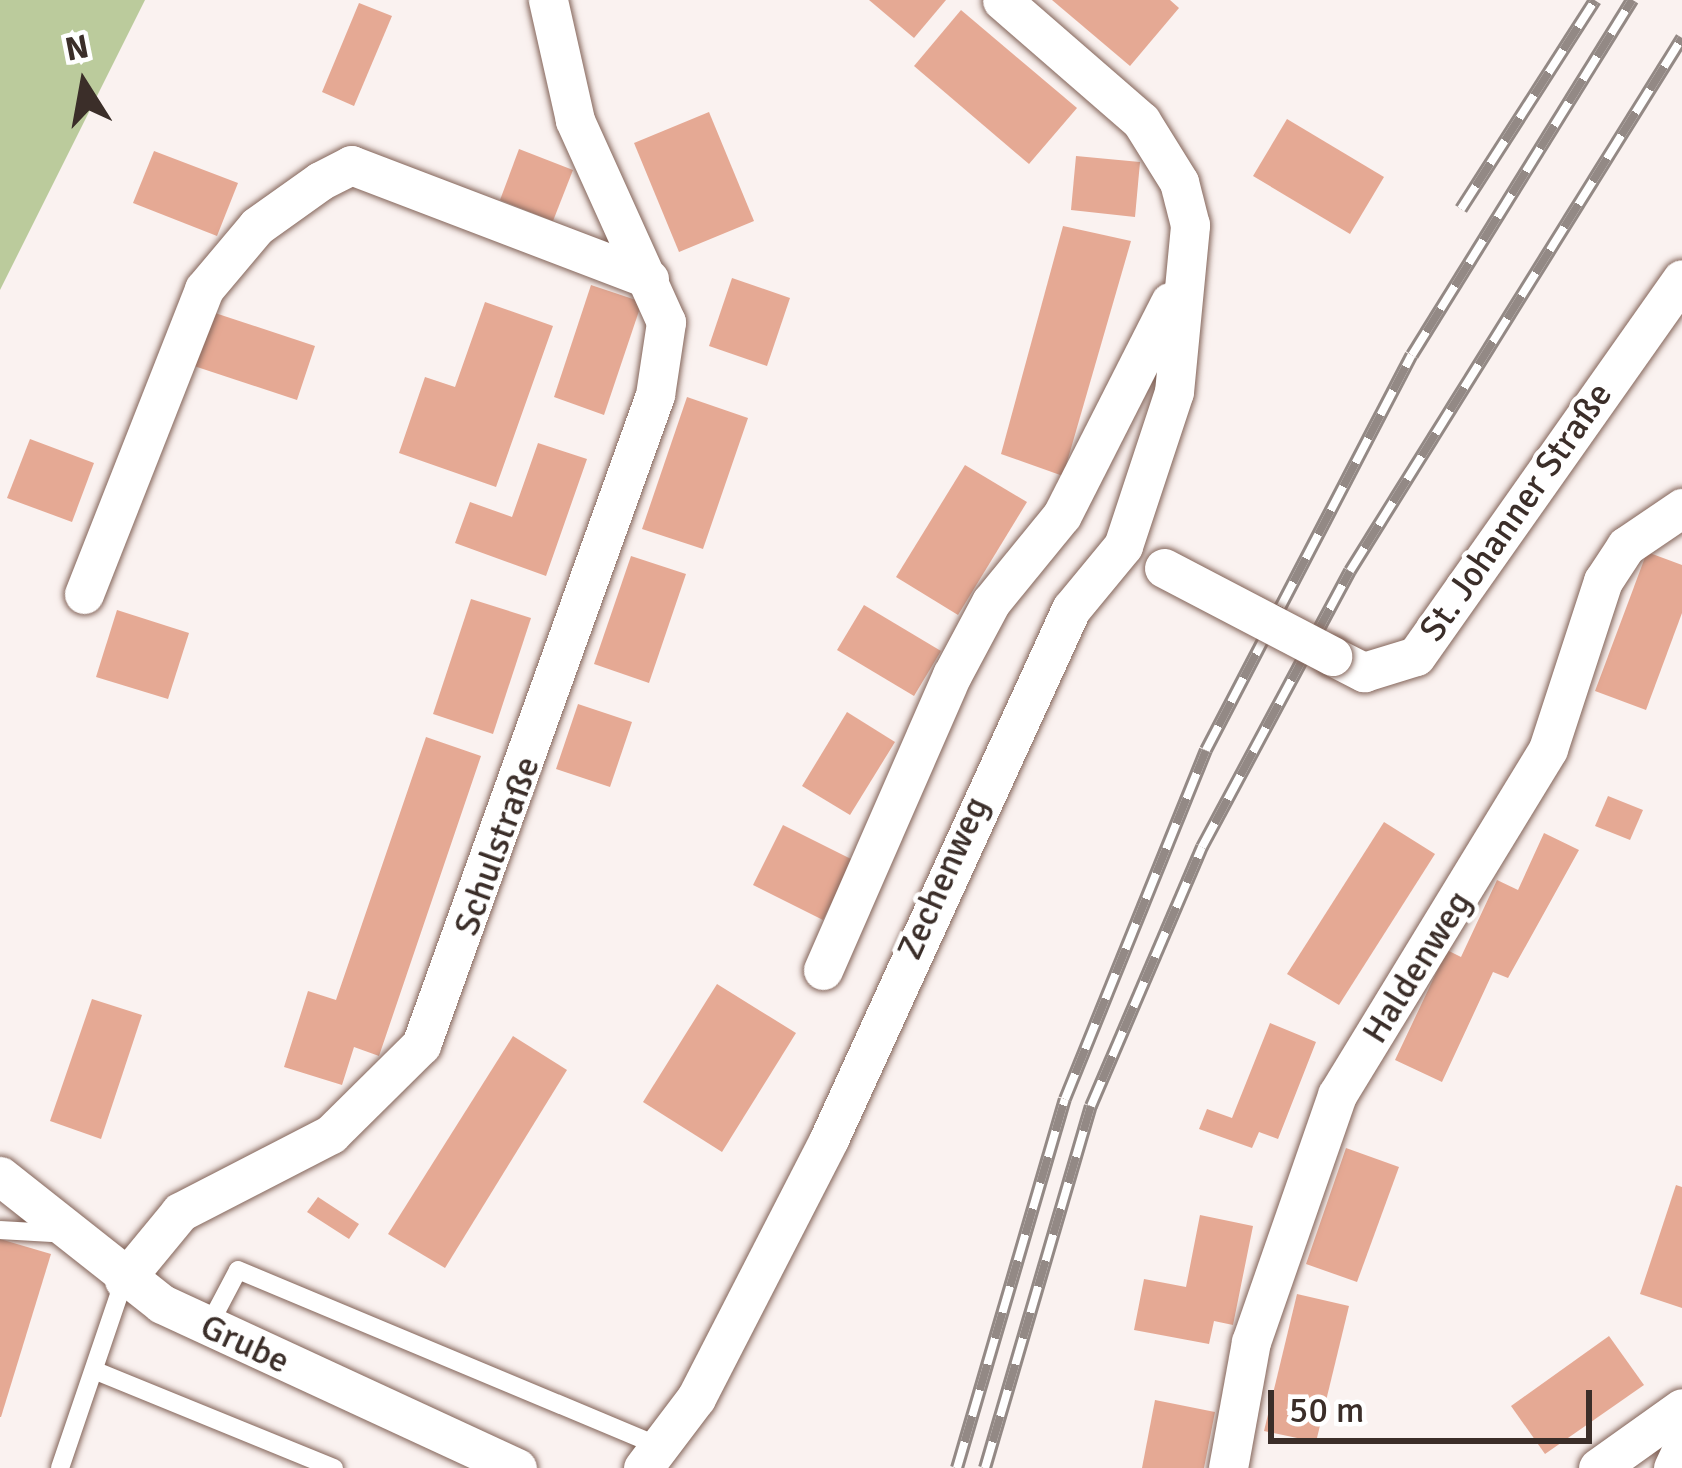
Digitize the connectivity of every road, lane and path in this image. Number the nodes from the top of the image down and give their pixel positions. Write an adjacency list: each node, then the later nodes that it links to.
1 (548, 0): 5 (street, Schulstraße)
2 (1002, 0): 3 (street, Zechenweg)
3 (1184, 270): 7 (street, Zechenweg); 9 (street, Zechenweg)
4 (1682, 278): 7 (street, St. Johanner Straße, bridge)
5 (649, 279): 8 (street); 13 (street, Schulstraße)
6 (1682, 508): 22 (street, Haldenweg)
7 (1123, 546): 18 (street, Zechenweg)
8 (84, 594)
9 (823, 970)
10 (0, 1176): 12 (street, Grube)
11 (0, 1230): 12 (lane)
12 (69, 1234): 13 (street, Grube)
13 (124, 1280): 14 (street, Grube); 15 (lane)
14 (208, 1327): 18 (lane); 21 (street, Grube)
15 (96, 1371): 19 (lane); 20 (lane)
16 (1682, 1408): 23 (street)
17 (1682, 1449): 24 (street)
18 (654, 1458)
19 (60, 1468)
20 (334, 1468)
21 (517, 1468)
22 (1228, 1468)
23 (1598, 1468)
24 (1673, 1468)

